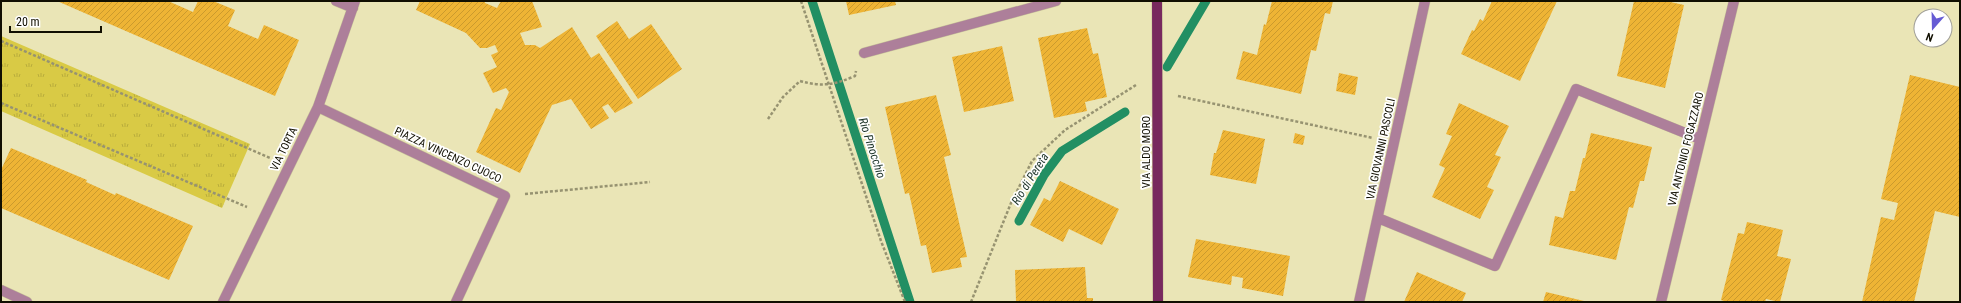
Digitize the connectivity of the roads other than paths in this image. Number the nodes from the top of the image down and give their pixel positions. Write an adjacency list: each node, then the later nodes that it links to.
1 (336, 1): 6 (street)
2 (1056, 1): 7 (street)
3 (1157, 1): 15 (main road, VIA ALDO MORO)
4 (1425, 1): 10 (street, VIA GIOVANNI PASCOLI)
5 (1734, 1): 9 (street, VIA ANTONIO FOGAZZARO)
6 (354, 5): 8 (street, VIA TORTA)
7 (864, 53)
8 (318, 107): 13 (street, VIA TORTA); 14 (street, PIAZZA VINCENZO CUOCO)
9 (1700, 139): 10 (street); 17 (street, VIA ANTONIO FOGAZZARO)
10 (1378, 218): 16 (street, VIA GIOVANNI PASCOLI)
11 (1, 290): 12 (street)
12 (27, 302)
13 (223, 302)
14 (456, 302)
15 (1158, 302)
16 (1359, 302)
17 (1661, 302)

